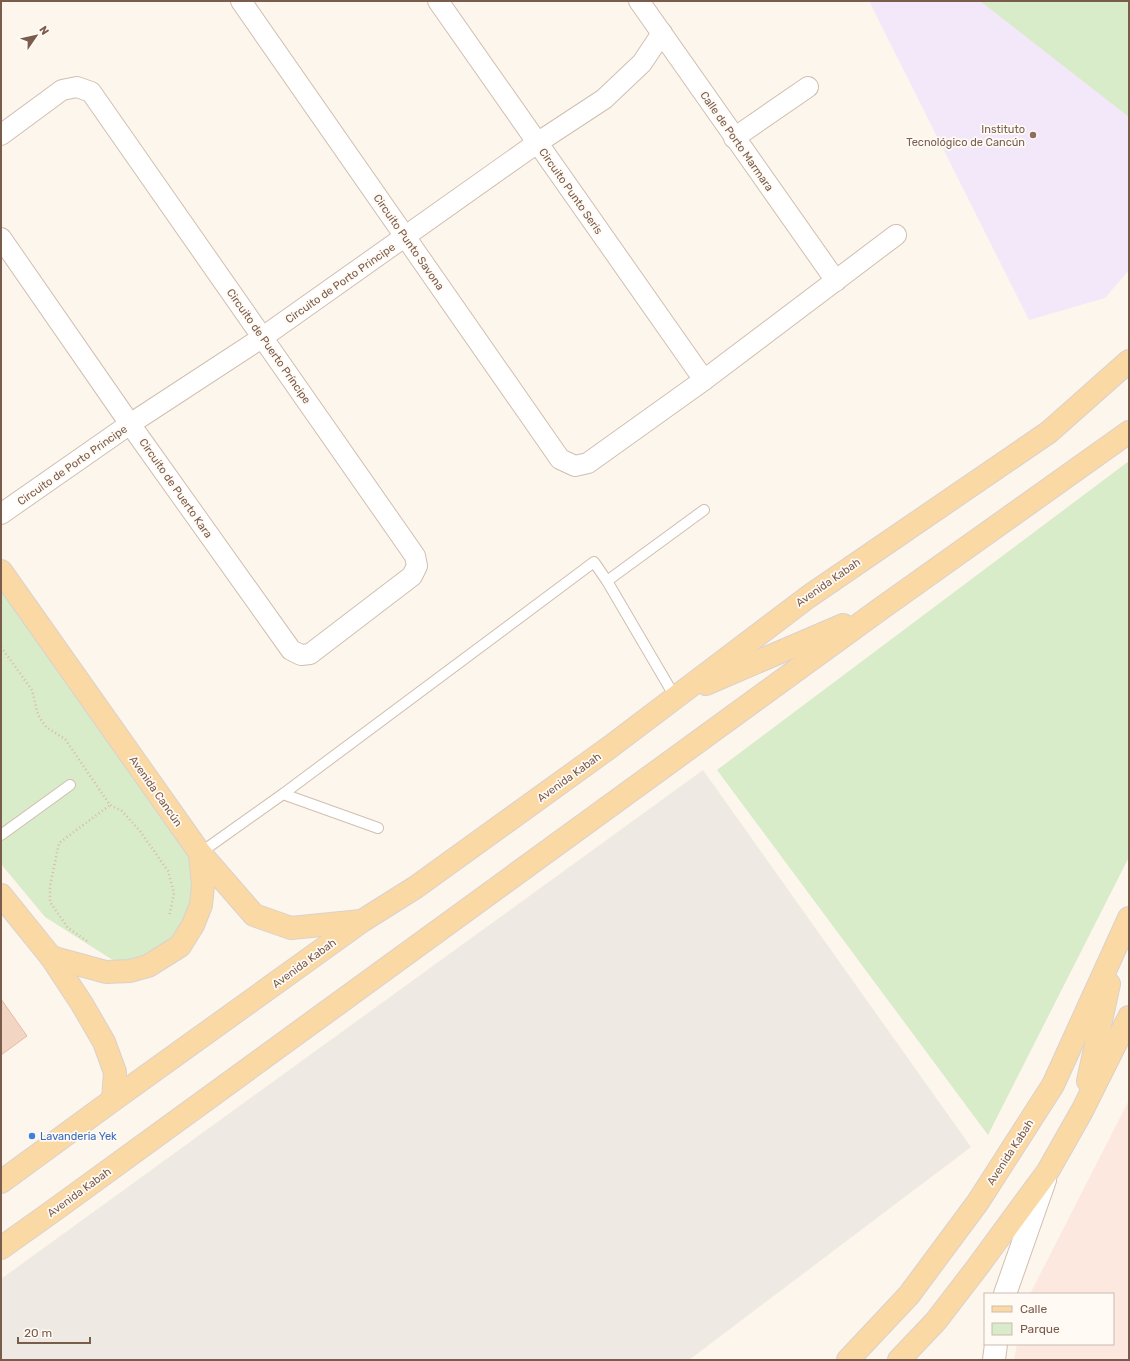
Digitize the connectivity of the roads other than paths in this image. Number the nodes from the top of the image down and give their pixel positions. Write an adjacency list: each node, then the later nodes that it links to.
1 (241, 1): 11 (street, Circuito Punto Savona)
2 (438, 1): 8 (street, Circuito Punto Seris)
3 (642, 2): 4 (street, Calle de Porto Marmara)
4 (662, 33): 7 (street, Calle de Porto Marmara); 8 (street, Circuito de Porto Principe)
5 (808, 87): 7 (street)
6 (1, 135): 13 (street, Circuito de Puerto Príncipe)
7 (734, 138): 12 (street, Calle de Porto Marmara)
8 (537, 143): 11 (street, Circuito de Porto Principe); 16 (street, Circuito Punto Seris)
9 (896, 235): 12 (street)
10 (1, 238): 18 (street, Circuito de Puerto Kara)
11 (405, 238): 13 (street, Circuito de Porto Principe); 16 (street, Circuito Punto Savona)
12 (836, 281): 16 (street)
13 (263, 337): 18 (street, Circuito de Porto Principe); 25 (street, Circuito de Puerto Príncipe)
14 (1129, 360): 17 (main road, Avenida Kabah)
15 (1129, 377): 17 (main road)
16 (704, 380)
17 (1104, 382): 26 (main road, Avenida Kabah)
18 (130, 424): 21 (street, Circuito de Porto Principe); 25 (street, Circuito de Puerto Kara)
19 (1129, 432): 24 (main road, Avenida Kabah)
20 (704, 510): 23 (lane)
21 (1, 514)
22 (1, 571): 31 (main road, Avenida Cancún)
23 (607, 581): 26 (lane); 28 (lane)
24 (879, 610): 26 (main road); 42 (main road, Avenida Kabah)
25 (301, 655)
26 (674, 697): 34 (main road, Avenida Kabah)
27 (70, 786): 30 (lane)
28 (283, 794): 29 (lane); 31 (lane)
29 (378, 828)
30 (1, 835)
31 (200, 853): 34 (main road, Avenida Cancún); 36 (main road)
32 (1, 895): 36 (main road)
33 (1129, 918): 35 (main road, Avenida Kabah)
34 (362, 921): 38 (main road, Avenida Kabah)
35 (1118, 940): 39 (main road); 45 (main road, Avenida Kabah)
36 (51, 957): 38 (main road)
37 (1129, 1016): 39 (main road)
38 (113, 1100): 41 (main road, Avenida Kabah)
39 (1082, 1112): 40 (main road)
40 (1048, 1170): 43 (street); 46 (main road)
41 (1, 1182)
42 (1, 1248)
43 (1005, 1293)
44 (996, 1345): 47 (street)
45 (848, 1360)
46 (899, 1360)
47 (994, 1360)

